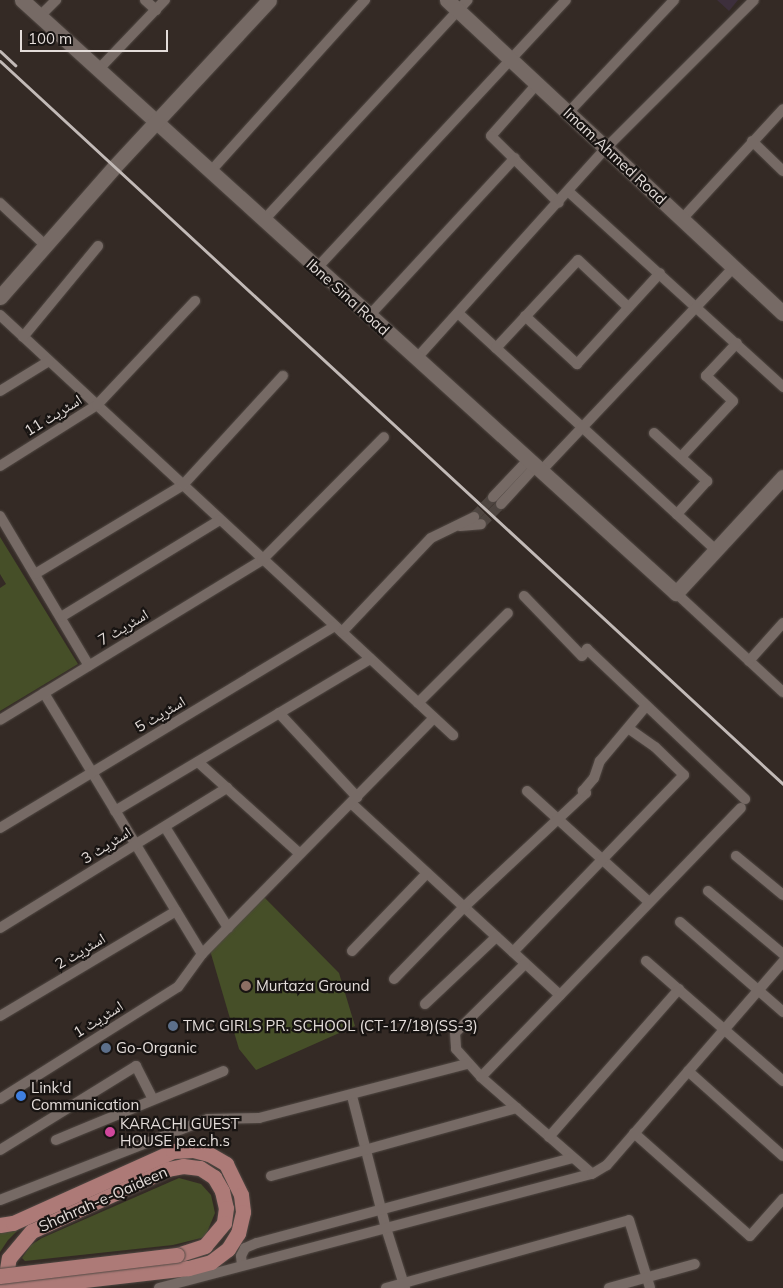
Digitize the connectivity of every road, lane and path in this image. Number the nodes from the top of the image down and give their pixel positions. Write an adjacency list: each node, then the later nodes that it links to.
1 (22, 0): 13 (street, Ibne Sina Road)
2 (56, 0): 13 (street)
3 (145, 0): 12 (street)
4 (165, 0): 12 (street)
5 (269, 0): 19 (street)
6 (365, 0): 24 (street)
7 (447, 0): 11 (street, Imam Ahmed Road)
8 (566, 0): 14 (street)
9 (674, 0): 18 (street)
10 (754, 0): 21 (street)
11 (463, 5): 14 (street, Imam Ahmed Road); 29 (street)
12 (156, 10): 15 (street)
13 (40, 16): 15 (street, Ibne Sina Road)
14 (510, 58): 16 (street, Imam Ahmed Road); 33 (street)
15 (98, 70): 19 (street, Ibne Sina Road)
16 (537, 84): 18 (street, Imam Ahmed Road); 22 (street)
17 (783, 109): 20 (street)
18 (568, 112): 21 (street, Imam Ahmed Road)
19 (156, 124): 24 (street, Ibne Sina Road); 30 (street)
20 (752, 141): 23 (street); 28 (street)
21 (606, 148): 25 (street); 28 (street, Imam Ahmed Road)
22 (515, 158): 27 (street); 42 (street)
23 (783, 171)
24 (210, 172): 29 (street, Ibne Sina Road)
25 (569, 192): 27 (street); 34 (street)
26 (0, 203): 30 (street)
27 (559, 203): 39 (street)
28 (682, 218): 32 (street, Imam Ahmed Road)
29 (263, 221): 33 (street, Ibne Sina Road)
30 (46, 246): 35 (street)
31 (98, 246): 44 (street)
32 (734, 267): 37 (street); 40 (street, Imam Ahmed Road)
33 (316, 269): 42 (street, Ibne Sina Road)
34 (660, 273): 37 (street); 38 (street)
35 (0, 297)
36 (195, 301): 52 (street, اسٹریٹ 11)
37 (698, 306): 45 (street); 53 (street)
38 (628, 307): 43 (street); 43 (street)
39 (458, 313): 46 (street); 47 (street)
40 (783, 313)
41 (0, 315): 44 (street)
42 (369, 316): 47 (street, Ibne Sina Road)
43 (525, 316): 46 (street)
44 (23, 337): 48 (street)
45 (737, 343): 50 (street); 56 (street)
46 (496, 348): 53 (street)
47 (416, 359): 58 (street, Ibne Sina Road)
48 (49, 361): 51 (street); 52 (street)
49 (283, 376): 60 (street)
50 (783, 387)
51 (0, 391)
52 (97, 405): 57 (street, اسٹریٹ 11); 60 (street)
53 (583, 426): 58 (street); 62 (street)
54 (654, 433): 56 (street)
55 (384, 437): 67 (street, اسٹریٹ 7)
56 (681, 457): 62 (street)
57 (0, 466)
58 (535, 466): 61 (street); 69 (street, Ibne Sina Road)
59 (783, 478): 66 (street)
60 (183, 485): 64 (street); 68 (street)
61 (497, 500)
62 (677, 514): 66 (street)
63 (0, 516): 68 (street)
64 (220, 520): 67 (street); 72 (street)
65 (478, 520): 74 (street, اسٹریٹ 5)
66 (716, 550): 69 (street)
67 (262, 560): 74 (street); 77 (street, اسٹریٹ 7)
68 (35, 574): 72 (street)
69 (676, 593): 76 (street)
70 (524, 596): 81 (street)
71 (508, 613): 80 (street)
72 (61, 617): 77 (street)
73 (783, 623): 76 (street)
74 (338, 629): 75 (street); 88 (street, اسٹریٹ 5)
75 (370, 659): 80 (street); 82 (street)
76 (749, 660): 78 (street)
77 (90, 666): 79 (street, اسٹریٹ 7)
78 (783, 692)
79 (44, 693): 84 (street, اسٹریٹ 7); 88 (street)
80 (418, 703): 83 (street)
81 (646, 706): 85 (street); 103 (street)
82 (278, 713): 87 (street); 91 (street)
83 (434, 718): 86 (street); 91 (street, اسٹریٹ 1)
84 (0, 720)
85 (628, 729): 93 (street); 99 (street)
86 (453, 736)
87 (198, 762): 89 (street); 92 (street)
88 (92, 773): 92 (street); 95 (street, اسٹریٹ 5)
89 (227, 788): 94 (street, اسٹریٹ 3); 97 (street)
90 (527, 792): 93 (street)
91 (354, 800): 97 (street, اسٹریٹ 1); 100 (street)
92 (115, 812): 96 (street)
93 (558, 820): 99 (street); 104 (street)
94 (164, 827): 96 (street, اسٹریٹ 3); 108 (street)
95 (0, 828)
96 (135, 845): 105 (street); 107 (street, اسٹریٹ 3)
97 (300, 854): 108 (street, اسٹریٹ 1)
98 (736, 856): 102 (street)
99 (602, 859): 103 (street); 111 (street)
100 (427, 873): 104 (street); 110 (street)
101 (708, 891): 113 (street)
102 (783, 895)
103 (649, 902): 120 (street)
104 (464, 907): 109 (street); 117 (street)
105 (176, 911): 112 (street); 123 (street, اسٹریٹ 2)
106 (680, 922): 119 (street)
107 (0, 928)
108 (228, 928): 112 (street, اسٹریٹ 1)
109 (496, 937): 111 (street); 121 (street)
110 (352, 951)
111 (513, 952): 116 (street)
112 (202, 954): 131 (street, اسٹریٹ 1)
113 (783, 954)
114 (646, 961): 118 (street)
115 (783, 962): 119 (street)
116 (525, 964): 120 (street); 125 (street)
117 (394, 979)
118 (679, 989): 124 (street); 135 (street)
119 (758, 991): 122 (street); 124 (street)
120 (560, 995): 128 (street)
121 (425, 1004)
122 (783, 1012)
123 (0, 1016)
124 (724, 1029): 127 (street); 129 (street)
125 (467, 1064): 128 (street); 130 (street)
126 (223, 1071): 132 (street)
127 (688, 1071): 134 (street); 139 (street)
128 (481, 1076): 133 (street)
129 (783, 1081)
130 (352, 1096): 137 (street); 143 (street)
131 (0, 1099)
132 (153, 1099): 136 (street); 138 (street)
133 (517, 1108): 135 (street); 137 (street)
134 (634, 1133): 141 (street); 144 (street)
135 (549, 1137): 140 (street)
136 (56, 1140)
137 (365, 1148): 142 (street); 145 (street)
138 (0, 1150)
139 (783, 1156)
140 (573, 1158): 141 (street); 145 (street)
141 (592, 1174): 147 (street)
142 (271, 1176)
143 (4, 1199)
144 (783, 1199)
145 (381, 1209): 147 (street); 149 (street)
146 (0, 1225): 154 (main road, Shahrah-e-Qaideen)
147 (386, 1228): 149 (street); 152 (street)
148 (695, 1264): 151 (street)
149 (242, 1265): 155 (street)
150 (0, 1276): 153 (main road, Shahrah-e-Qaideen, bridge)
151 (649, 1283): 152 (street); 157 (street)
152 (404, 1286): 156 (street)
153 (4, 1288)
154 (14, 1288)
155 (159, 1288)
156 (386, 1288)
157 (609, 1288)

